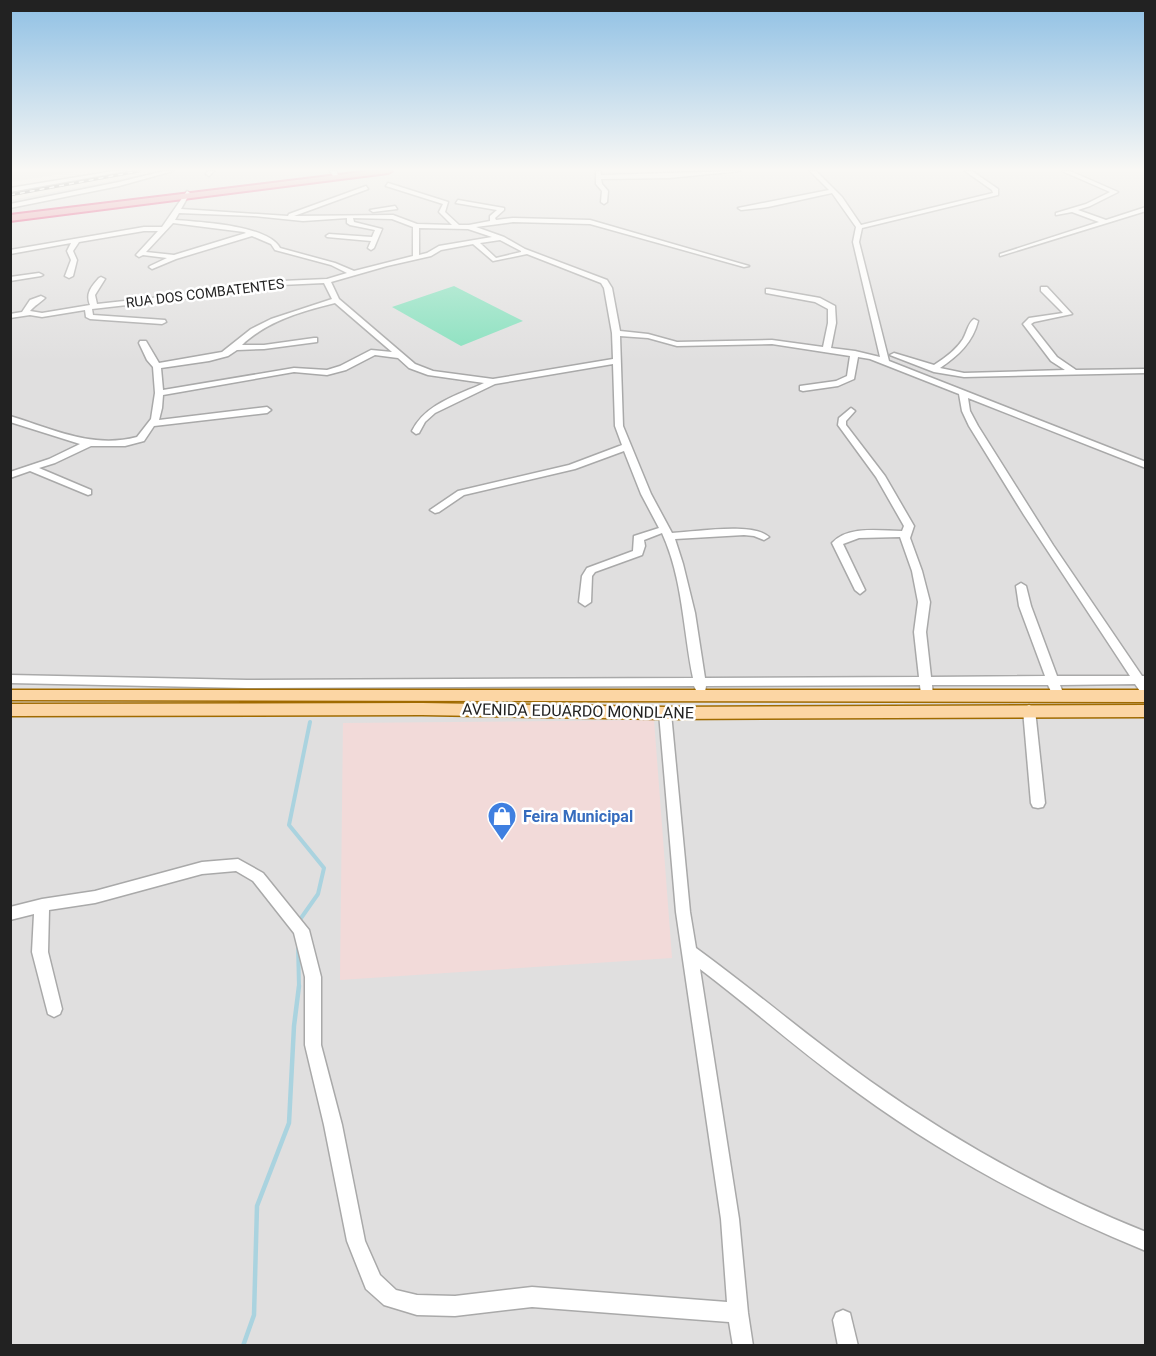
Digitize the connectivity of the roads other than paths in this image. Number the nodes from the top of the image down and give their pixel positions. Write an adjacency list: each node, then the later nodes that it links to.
1 (114, 234): 13 (street)
2 (159, 234): 19 (street)
3 (250, 234): 19 (street); 23 (street)
4 (376, 234): 12 (street)
5 (416, 234): 20 (street)
6 (490, 234): 11 (street)
7 (634, 234): 21 (street)
8 (858, 234): 45 (street)
9 (1067, 234): 18 (street)
10 (329, 236): 12 (street)
11 (501, 238): 14 (street, RUA DOS COMBATENTES); 17 (street)
12 (375, 239): 15 (street)
13 (76, 241): 16 (street); 25 (street)
14 (475, 242): 17 (street); 20 (street, RUA DOS COMBATENTES)
15 (371, 248)
16 (10, 252)
17 (528, 252): 38 (street)
18 (1002, 255)
19 (174, 257): 22 (street)
20 (416, 257): 23 (street, RUA DOS COMBATENTES)
21 (746, 266)
22 (152, 267)
23 (352, 273): 28 (street, RUA DOS COMBATENTES)
24 (39, 275): 26 (street)
25 (69, 276)
26 (10, 279)
27 (101, 279): 33 (street)
28 (327, 281): 32 (street); 33 (street, RUA DOS COMBATENTES)
29 (1044, 289): 50 (street)
30 (770, 291): 42 (street)
31 (41, 298): 34 (street)
32 (336, 300): 41 (street); 44 (street)
33 (91, 306): 34 (street, RUA DOS COMBATENTES); 37 (street)
34 (24, 314): 35 (street, RUA DOS COMBATENTES)
35 (10, 316)
36 (974, 321): 48 (street)
37 (162, 322)
38 (616, 333): 42 (street); 46 (street)
39 (314, 340): 41 (street)
40 (143, 343): 47 (street)
41 (236, 348): 47 (street)
42 (827, 350): 43 (street)
43 (855, 353): 45 (street); 52 (street)
44 (399, 356): 51 (street); 53 (street)
45 (885, 356): 48 (street); 54 (street)
46 (617, 361): 51 (street); 61 (street)
47 (157, 366): 53 (street)
48 (935, 368): 50 (street)
49 (1146, 371): 50 (street)
50 (1073, 372)
51 (493, 382): 59 (street)
52 (803, 388)
53 (159, 393): 58 (street)
54 (963, 394): 62 (street); 74 (street)
55 (267, 410): 58 (street)
56 (851, 411): 68 (street)
57 (10, 419): 60 (street)
58 (151, 424): 60 (street)
59 (416, 432)
60 (89, 443): 63 (street)
61 (626, 447): 66 (street); 67 (street)
62 (1146, 465)
63 (30, 468): 64 (street); 65 (street)
64 (10, 475)
65 (88, 492)
66 (435, 510)
67 (668, 533): 69 (street); 72 (street); 76 (street)
68 (905, 534): 71 (street); 75 (street)
69 (764, 537)
70 (1021, 586): 77 (street)
71 (860, 590)
72 (585, 602)
73 (10, 679): 76 (street)
74 (1143, 684): 77 (street)
75 (926, 687): 76 (main road, AVENIDA EDUARDO MONDLANE); 77 (main road, AVENIDA EDUARDO MONDLANE)
76 (701, 688): 81 (main road, AVENIDA EDUARDO MONDLANE)
77 (1055, 688): 80 (main road, AVENIDA EDUARDO MONDLANE)
78 (10, 695): 81 (main road, AVENIDA EDUARDO MONDLANE)
79 (1146, 696): 80 (main road, AVENIDA EDUARDO MONDLANE)
80 (1094, 703): 83 (main road, AVENIDA EDUARDO MONDLANE); 84 (main road, AVENIDA EDUARDO MONDLANE)
81 (664, 704): 82 (main road, AVENIDA EDUARDO MONDLANE); 83 (main road, AVENIDA EDUARDO MONDLANE); 88 (street)
82 (10, 710)
83 (1029, 710): 85 (street)
84 (1146, 711)
85 (1038, 803)
86 (42, 905): 87 (street); 89 (street); 91 (street)
87 (10, 914)
88 (689, 952): 90 (street); 91 (street)
89 (54, 1010)
90 (1146, 1242)
91 (738, 1313): 93 (street)
92 (843, 1320): 94 (street)
93 (743, 1346)
94 (848, 1346)

